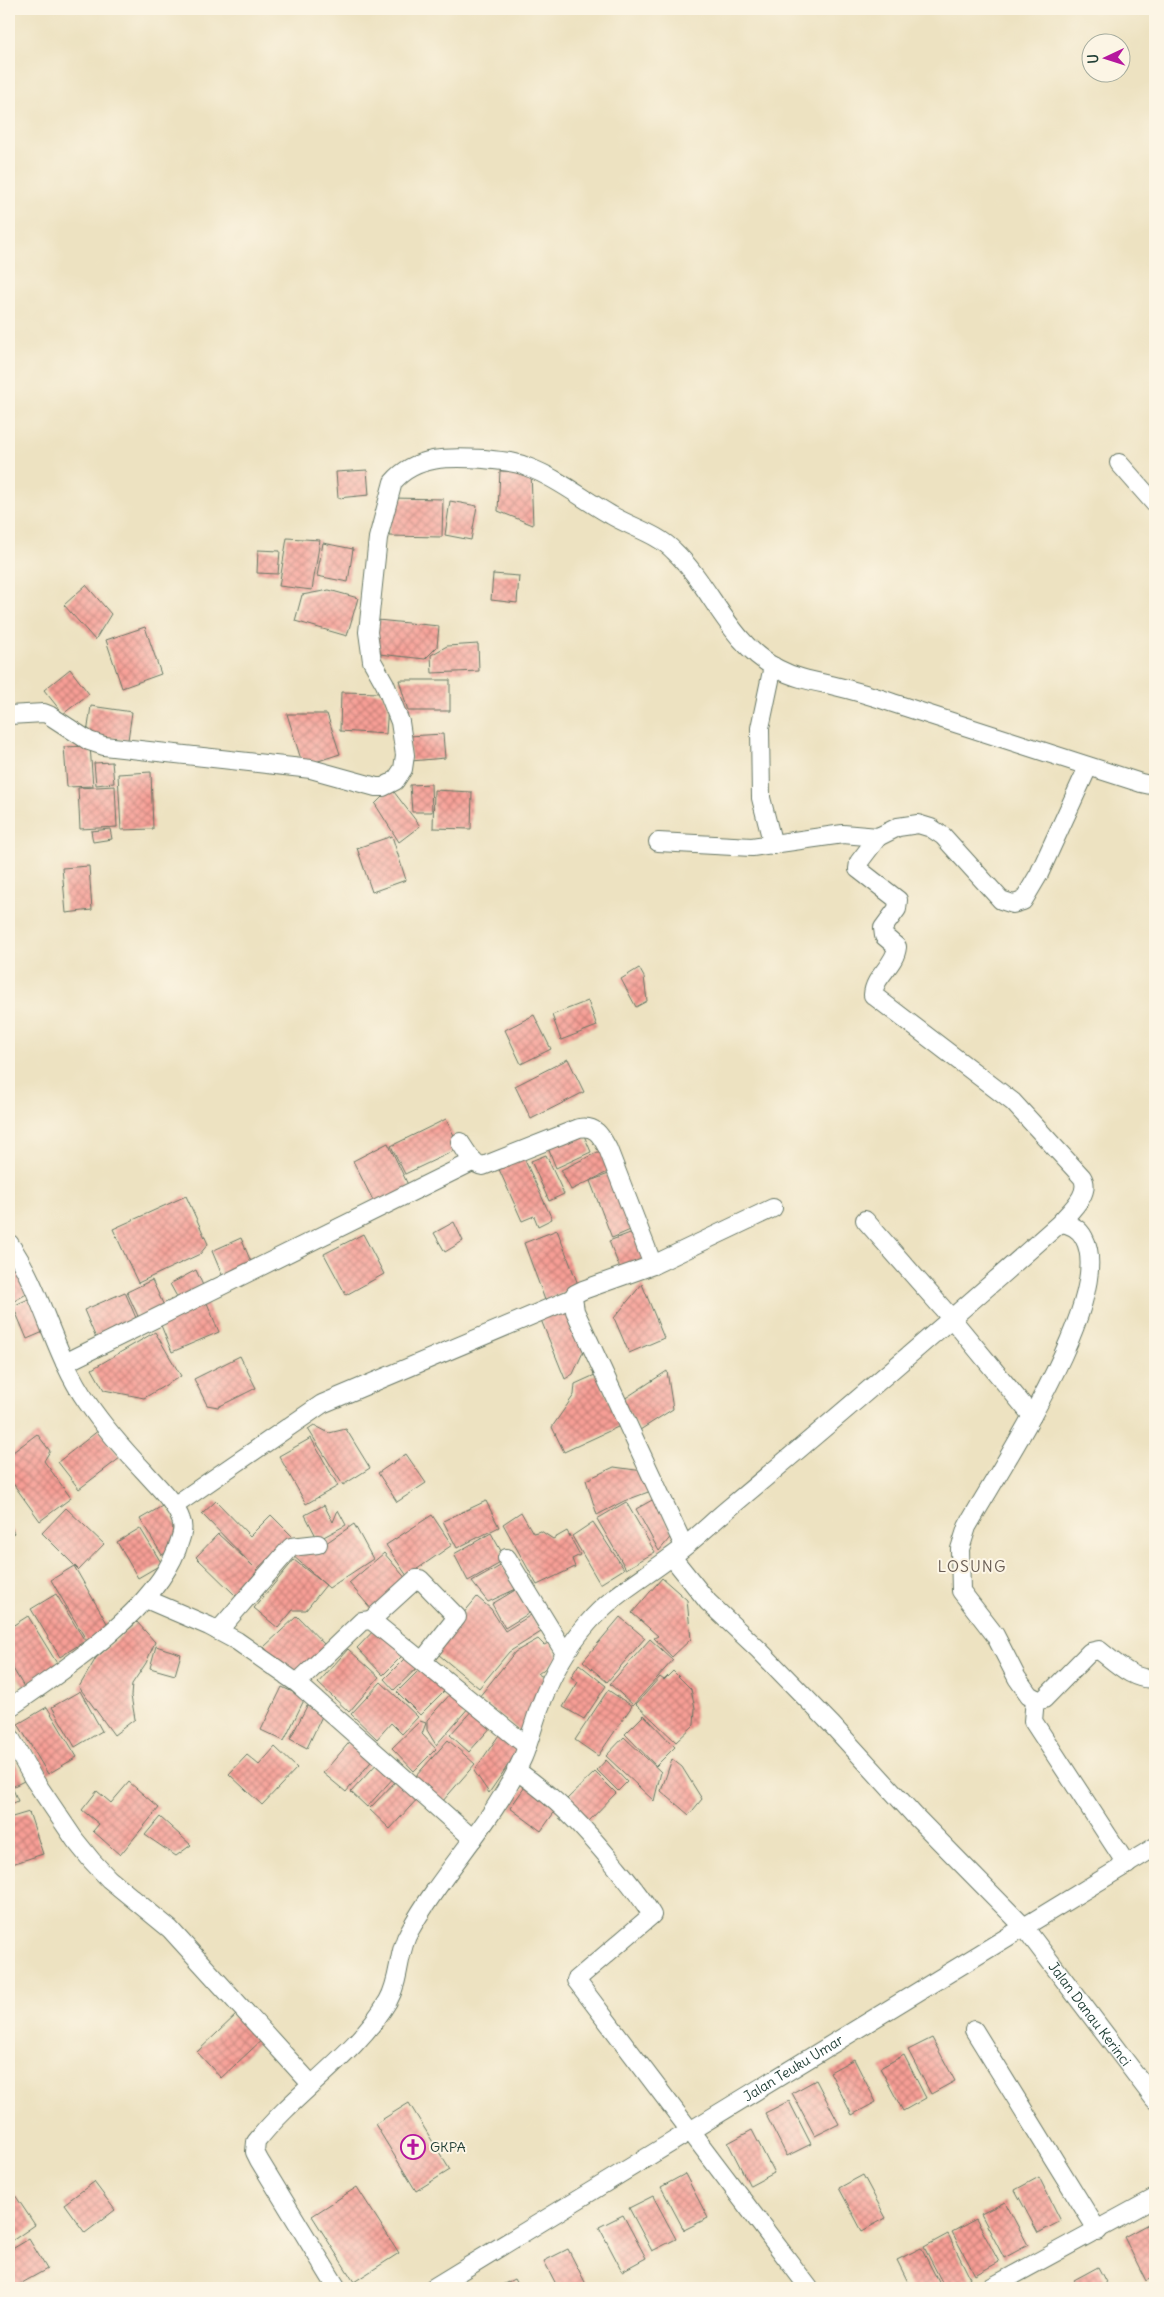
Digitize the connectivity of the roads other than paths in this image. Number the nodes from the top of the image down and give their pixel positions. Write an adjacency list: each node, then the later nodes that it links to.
1 (1118, 463): 2 (street)
2 (1155, 504)
3 (773, 666): 4 (street); 5 (street); 9 (street)
4 (9, 715)
5 (1088, 766): 6 (street); 7 (street)
6 (1155, 786)
7 (878, 836): 9 (street); 14 (street)
8 (658, 842): 9 (street)
9 (773, 846)
10 (460, 1142): 11 (street)
11 (474, 1161): 16 (street); 19 (street)
12 (773, 1208): 16 (street)
13 (865, 1220): 18 (street)
14 (1060, 1223): 18 (street); 20 (street)
15 (9, 1243): 19 (street)
16 (654, 1265): 17 (street)
17 (573, 1298): 21 (street); 23 (street, Jalan Danau Kerinci)
18 (952, 1319): 20 (street); 23 (street)
19 (65, 1363): 21 (street)
20 (1032, 1416): 32 (street)
21 (174, 1506): 25 (street)
22 (318, 1544): 27 (street)
23 (678, 1551): 28 (street); 40 (street, Jalan Danau Kerinci)
24 (507, 1558): 28 (street)
25 (146, 1599): 27 (street); 33 (street)
26 (371, 1620): 29 (street); 29 (street); 31 (street)
27 (218, 1630): 31 (street)
28 (564, 1653): 35 (street)
29 (423, 1660): 35 (street)
30 (1155, 1678): 32 (street)
31 (297, 1683): 37 (street)
32 (1035, 1699): 39 (street)
33 (9, 1708)
34 (9, 1735): 42 (street)
35 (527, 1746): 36 (street)
36 (516, 1770): 37 (street); 44 (street)
37 (473, 1840): 42 (street)
38 (1155, 1848): 39 (street, Jalan Teuku Umar)
39 (1127, 1865): 40 (street, Jalan Teuku Umar)
40 (1024, 1927): 43 (street, Jalan Danau Kerinci); 44 (street, Jalan Teuku Umar)
41 (974, 2030): 46 (street)
42 (311, 2084): 47 (street)
43 (1155, 2100)
44 (691, 2130): 48 (street, Jalan Teuku Umar); 49 (street)
45 (1155, 2198): 46 (street)
46 (1098, 2231): 50 (street)
47 (338, 2288)
48 (433, 2288)
49 (809, 2288)
50 (990, 2288)

